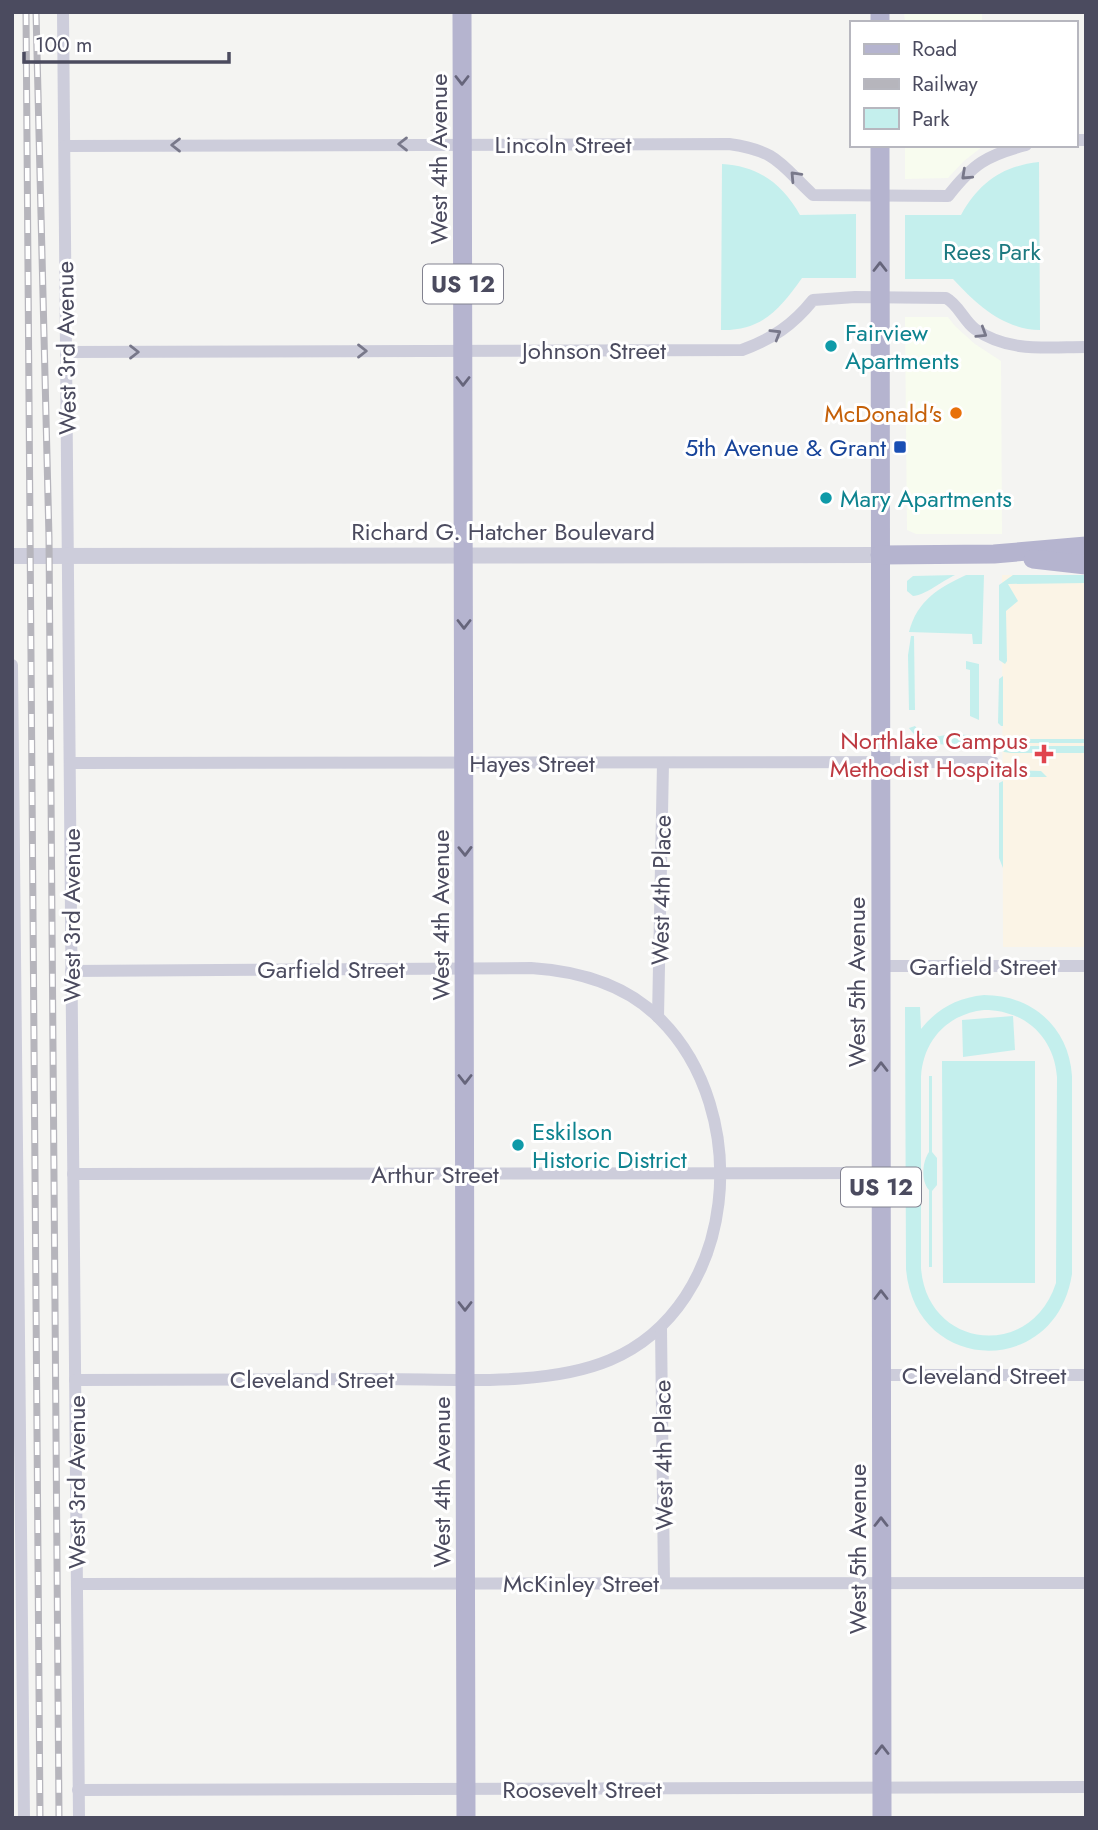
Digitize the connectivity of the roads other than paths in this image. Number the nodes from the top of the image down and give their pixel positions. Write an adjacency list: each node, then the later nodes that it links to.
1 (63, 12): 4 (street, West 3rd Avenue)
2 (462, 12): 3 (main road, West 4th Avenue / US 12, one-way to 3)
3 (463, 144): 4 (street, Lincoln Street, one-way to 4); 7 (street, Lincoln Street, one-way to 3); 10 (main road, West 4th Avenue / US 12)
4 (65, 146): 11 (street, West 3rd Avenue)
5 (880, 147): 7 (main road, West 5th Avenue / US 12)
6 (1018, 147): 7 (street, Lincoln Street, one-way to 7)
7 (880, 195): 8 (main road, West 5th Avenue / US 12, one-way to 7)
8 (880, 297): 9 (street, Johnson Street, one-way to 9); 10 (street, Johnson Street, one-way to 8); 14 (main road, West 5th Avenue / US 12)
9 (1086, 347)
10 (463, 350): 11 (street, Johnson Street, one-way to 10); 17 (main road, West 4th Avenue / US 12, one-way to 17)
11 (66, 352): 16 (street, West 3rd Avenue)
12 (1086, 546): 13 (main road, Richard G. Hatcher Boulevard)
13 (993, 554): 14 (main road, Richard G. Hatcher Boulevard); 18 (main road, Richard G. Hatcher Boulevard)
14 (880, 555): 17 (street, Richard G. Hatcher Boulevard); 23 (main road, West 5th Avenue / US 12)
15 (12, 556): 16 (street, Richard G. Hatcher Boulevard)
16 (68, 556): 17 (street, Richard G. Hatcher Boulevard); 21 (street, West 3rd Avenue)
17 (464, 556): 24 (main road, West 4th Avenue / US 12, one-way to 24)
18 (1086, 565)
19 (12, 665): 34 (street)
20 (993, 762): 23 (street, Hayes Street)
21 (70, 763): 24 (street, Hayes Street); 28 (street, West 3rd Avenue)
22 (663, 763): 23 (street, Hayes Street); 24 (street, Hayes Street); 29 (street, West 4th Place)
23 (881, 763): 25 (main road, West 5th Avenue / US 12)
24 (464, 764): 27 (main road, West 4th Avenue / US 12, one-way to 27)
25 (881, 966): 26 (street, Garfield Street); 31 (main road, West 5th Avenue / US 12, one-way to 25)
26 (1086, 966)
27 (464, 968): 28 (street, Garfield Street); 29 (street, Garfield Street); 33 (main road, West 4th Avenue / US 12, one-way to 33)
28 (71, 971): 32 (street, West 3rd Avenue)
29 (658, 1017): 30 (street, Garfield Street)
30 (719, 1173): 31 (street, Arthur Street); 33 (street, Arthur Street); 35 (street, Cleveland Street)
31 (881, 1173): 36 (main road, West 5th Avenue / US 12, one-way to 31)
32 (73, 1174): 33 (street, Arthur Street); 40 (street, West 3rd Avenue)
33 (465, 1174): 38 (main road, West 4th Avenue / US 12, one-way to 38)
34 (15, 1175): 39 (street)
35 (661, 1328): 38 (street, Cleveland Street); 41 (street, West 4th Place)
36 (881, 1375): 37 (street, Cleveland Street); 42 (main road, West 5th Avenue / US 12, one-way to 36)
37 (1086, 1375)
38 (465, 1379): 40 (street, Cleveland Street); 45 (main road, West 4th Avenue / US 12)
39 (15, 1380): 46 (street)
40 (75, 1380): 44 (street, West 3rd Avenue)
41 (664, 1583): 42 (street, McKinley Street); 45 (street, McKinley Street)
42 (881, 1583): 43 (street, McKinley Street); 48 (main road, West 5th Avenue / US 12, one-way to 42)
43 (1086, 1583)
44 (77, 1584): 45 (street, McKinley Street); 51 (street, West 3rd Avenue)
45 (466, 1584): 49 (main road, West 4th Avenue / US 12)
46 (16, 1587): 50 (street)
47 (1086, 1787): 48 (street, Roosevelt Street)
48 (882, 1788): 49 (street, Roosevelt Street); 55 (main road, West 5th Avenue / US 12)
49 (466, 1789): 51 (street, Roosevelt Street); 54 (main road, West 4th Avenue / US 12)
50 (18, 1790): 52 (street)
51 (78, 1790): 53 (street, West 3rd Avenue)
52 (24, 1818)
53 (79, 1818)
54 (466, 1818)
55 (882, 1818)

